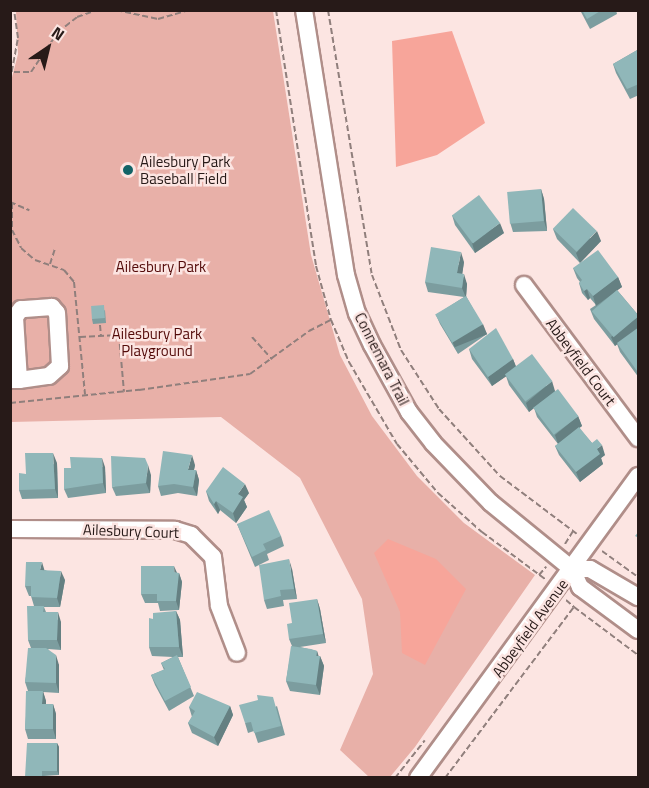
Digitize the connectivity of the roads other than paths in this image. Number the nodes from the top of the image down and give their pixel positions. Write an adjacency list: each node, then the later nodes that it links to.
1 (304, 10): 7 (street, Connemara Trail)
2 (524, 285): 4 (street, Abbeyfield Court)
3 (15, 380): 3 (street)
4 (639, 438)
5 (639, 476): 7 (street, Abbeyfield Avenue)
6 (10, 529): 10 (street, Ailesbury Court)
7 (572, 569): 8 (street, Connemara Trail); 9 (street, Connemara Trail); 11 (street, Abbeyfield Avenue)
8 (639, 597)
9 (639, 630)
10 (237, 653)
11 (418, 777)

